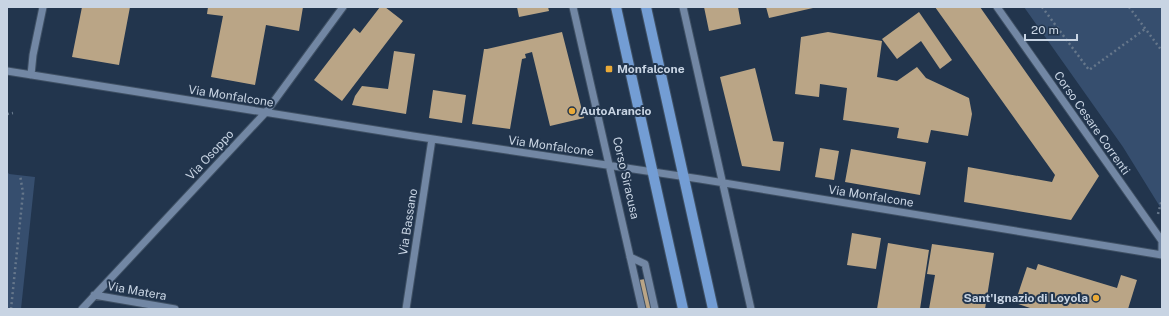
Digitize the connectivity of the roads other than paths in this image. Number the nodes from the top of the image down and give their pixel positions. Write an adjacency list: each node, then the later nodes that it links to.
1 (43, 7): 9 (street)
2 (343, 7): 10 (street, Via Osoppo)
3 (573, 7): 12 (street, Corso Siracusa)
4 (616, 7): 13 (main road)
5 (646, 7): 14 (main road)
6 (683, 7): 15 (street)
7 (997, 7): 16 (street, Corso Cesare Correnti)
8 (7, 71): 9 (street, Via Monfalcone)
9 (31, 75): 10 (street, Via Monfalcone)
10 (266, 112): 11 (street, Via Monfalcone); 18 (street, Via Osoppo)
11 (432, 139): 12 (street, Via Monfalcone); 21 (street, Via Bassano)
12 (610, 165): 13 (street, Via Monfalcone); 17 (street, Corso Siracusa)
13 (653, 172): 14 (street, Via Monfalcone); 24 (main road)
14 (684, 177): 15 (street, Via Monfalcone); 25 (main road)
15 (722, 183): 16 (street, Via Monfalcone); 26 (street)
16 (1162, 255)
17 (630, 257): 22 (street, Corso Siracusa); 23 (street)
18 (94, 295): 19 (street, Via Osoppo); 20 (street, Via Matera)
19 (82, 309)
20 (176, 309)
21 (406, 309)
22 (642, 309)
23 (655, 309)
24 (684, 309)
25 (713, 309)
26 (751, 309)

